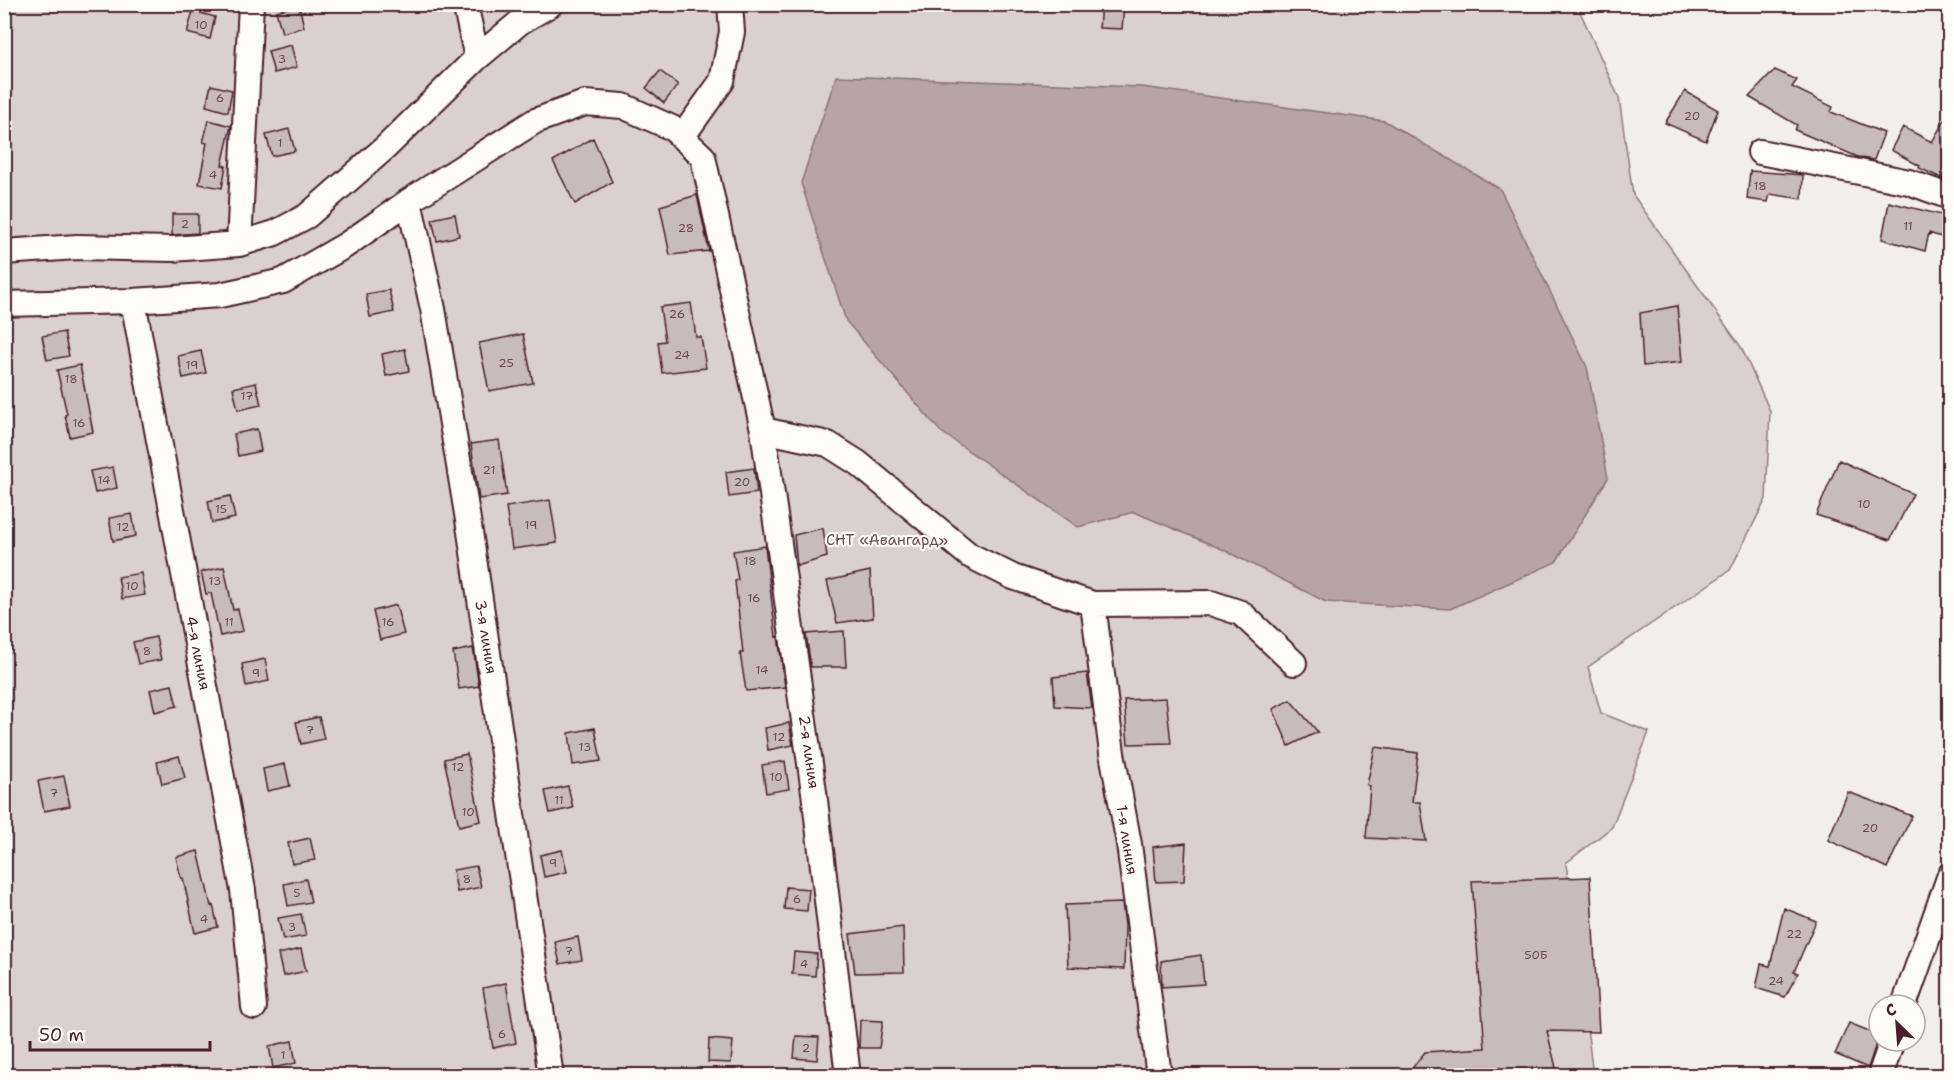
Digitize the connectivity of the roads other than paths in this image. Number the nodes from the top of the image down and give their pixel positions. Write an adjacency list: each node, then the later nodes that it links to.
1 (251, 4): 10 (street)
2 (465, 4): 5 (street)
3 (551, 4): 5 (street)
4 (730, 4): 6 (street)
5 (477, 58): 10 (street)
6 (682, 137): 9 (street, 2-я линия); 14 (street, 2-я линия)
7 (1760, 152): 8 (street)
8 (1950, 197)
9 (409, 201): 12 (street, 2-я линия); 21 (street, 3-я линия)
10 (238, 244): 11 (street)
11 (4, 252)
12 (133, 301): 13 (street, 2-я линия); 19 (street, 4-я линия)
13 (4, 304)
14 (763, 430): 15 (street); 22 (street, 2-я линия)
15 (1093, 604): 16 (street); 23 (street, 1-я линия)
16 (1294, 663)
17 (1950, 875): 18 (street)
18 (1908, 993)
19 (254, 1007)
20 (1888, 1053): 24 (street)
21 (551, 1076)
22 (848, 1076)
23 (1159, 1076)
24 (1880, 1076)

